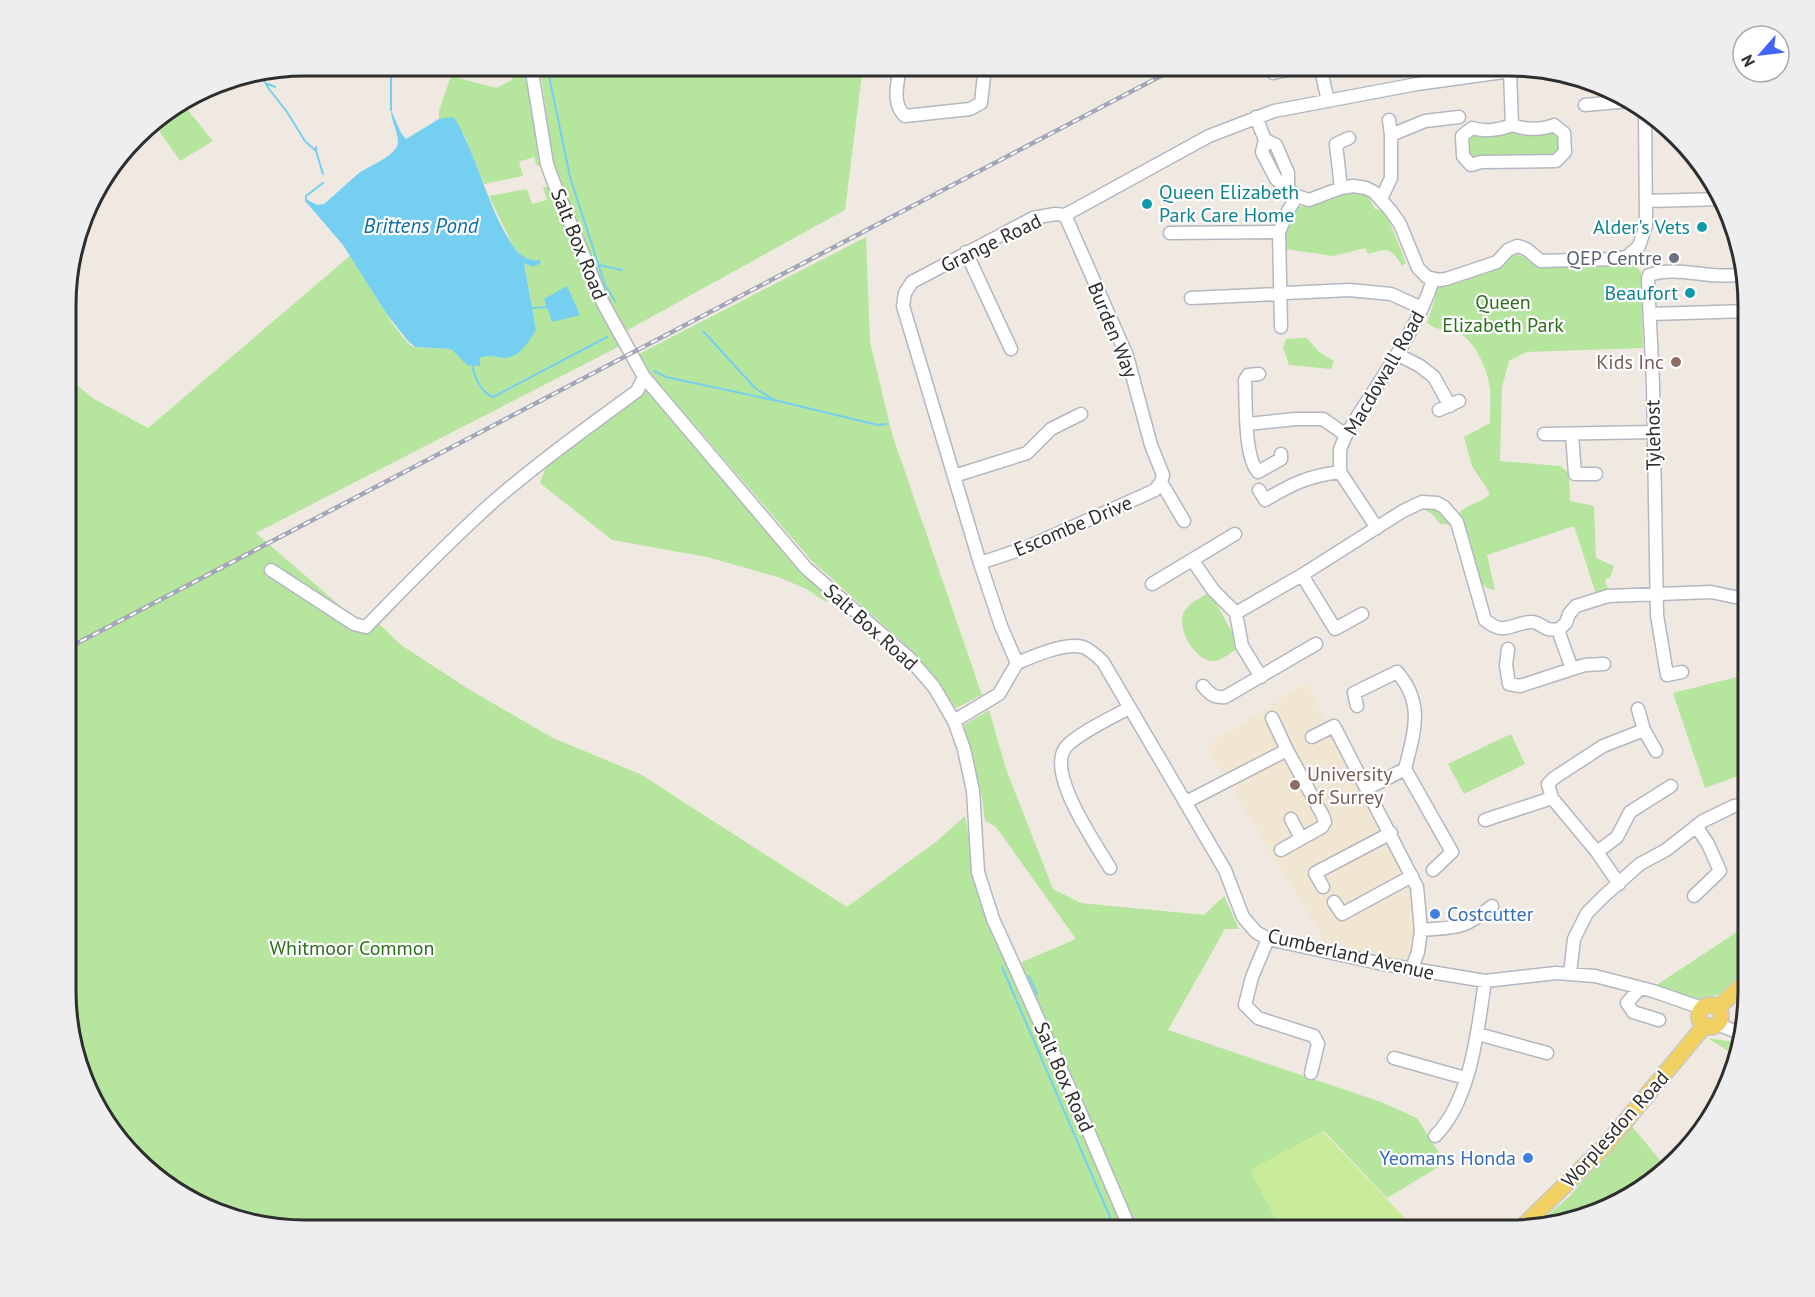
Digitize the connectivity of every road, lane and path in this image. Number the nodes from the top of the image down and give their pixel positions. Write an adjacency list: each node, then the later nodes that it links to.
1 (533, 76): 37 (street, Salt Box Road)
2 (899, 76): 3 (street)
3 (984, 76)
4 (1322, 76): 7 (street)
5 (1434, 76): 7 (street, Grange Road)
6 (1510, 76): 14 (street)
7 (1328, 101): 10 (street, Grange Road)
8 (1615, 102): 9 (street)
9 (1586, 105)
10 (1256, 117): 18 (street); 22 (street, Grange Road)
11 (1459, 117): 15 (street)
12 (1389, 120): 15 (street)
13 (1645, 121): 21 (street)
14 (1512, 125): 14 (street)
15 (1391, 135): 19 (street)
16 (1349, 138): 17 (street)
17 (1341, 188): 18 (street); 19 (street)
18 (1292, 193): 23 (street)
19 (1381, 199): 27 (street)
20 (1712, 199): 21 (street)
21 (1646, 201): 27 (street)
22 (1065, 215): 25 (street, Grange Road); 49 (street, Burden Way)
23 (1279, 232): 24 (street); 28 (street)
24 (1170, 233)
25 (966, 252): 34 (street); 48 (street, Grange Road)
26 (1737, 275): 32 (street, Tylehost)
27 (1433, 280): 30 (street, Macdowall Road)
28 (1283, 294): 29 (street); 30 (street); 33 (street)
29 (1191, 298)
30 (1422, 309): 35 (street, Macdowall Road)
31 (1738, 311): 32 (street)
32 (1650, 314): 41 (street, Tylehost)
33 (1281, 327)
34 (1011, 349)
35 (1397, 354): 38 (street); 44 (street, Macdowall Road)
36 (1259, 374): 40 (street)
37 (645, 377): 56 (street); 76 (street, Salt Box Road)
38 (1449, 406)
39 (1081, 414): 48 (street)
40 (1247, 424): 44 (street); 45 (street)
41 (1653, 432): 43 (street); 59 (street, Tylehost)
42 (1544, 434): 43 (street)
43 (1572, 434): 47 (street)
44 (1346, 435): 46 (street, Macdowall Road)
45 (1281, 454)
46 (1340, 472): 50 (street); 52 (street)
47 (1596, 474)
48 (954, 476): 55 (street, Grange Road)
49 (1161, 482): 51 (street, Burden Way); 55 (street, Escombe Drive)
50 (1259, 490)
51 (1184, 520)
52 (1377, 528): 57 (street); 63 (street)
53 (1235, 534): 54 (street)
54 (1193, 561): 58 (street); 61 (street)
55 (980, 562): 66 (street, Grange Road)
56 (271, 570)
57 (1302, 576): 61 (street); 62 (street)
58 (1152, 584)
59 (1656, 595): 60 (street); 63 (street); 69 (street, Tylehost)
60 (1738, 598)
61 (1236, 613): 70 (street)
62 (1362, 614)
63 (1558, 630): 68 (street)
64 (1316, 644): 70 (street)
65 (1508, 649): 68 (street)
66 (1017, 663): 73 (street, Cumberland Avenue); 76 (street)
67 (1604, 664): 68 (street)
68 (1572, 669)
69 (1682, 672)
70 (1260, 677): 71 (street)
71 (1203, 686)
72 (1357, 706): 81 (street)
73 (1129, 708): 85 (street, Cumberland Avenue); 94 (street)
74 (1638, 709): 77 (street)
75 (1272, 718): 79 (street)
76 (954, 721): 120 (street, Salt Box Road)
77 (1644, 730): 80 (street); 84 (street)
78 (1312, 737): 83 (street)
79 (1287, 750): 85 (street); 91 (street)
80 (1656, 751)
81 (1405, 769): 83 (street); 95 (street)
82 (1671, 786): 93 (street)
83 (1368, 788): 90 (street)
84 (1552, 798): 88 (street); 93 (street)
85 (1186, 802): 103 (street, Cumberland Avenue)
86 (1738, 805): 89 (street)
87 (1291, 819): 91 (street)
88 (1485, 820)
89 (1696, 826): 97 (street); 99 (street)
90 (1391, 833): 96 (street); 98 (street)
91 (1301, 838): 92 (street)
92 (1281, 850)
93 (1597, 852): 97 (street)
94 (1110, 868)
95 (1433, 870)
96 (1412, 876): 100 (street); 102 (street)
97 (1619, 884): 105 (street)
98 (1323, 887)
99 (1694, 896)
100 (1334, 902)
101 (1492, 906): 102 (street)
102 (1421, 930): 104 (street)
103 (1269, 939): 104 (street, Cumberland Avenue); 117 (street)
104 (1412, 968): 106 (street, Cumberland Avenue)
105 (1570, 973): 106 (street, Cumberland Avenue); 107 (street, Cumberland Avenue)
106 (1485, 981): 114 (street)
107 (1640, 988): 109 (street, Cumberland Avenue); 111 (street)
108 (1738, 989): 110 (main road)
109 (1702, 1008): 110 (main road); 112 (main road)
110 (1718, 1008): 112 (main road)
111 (1659, 1020)
112 (1711, 1025): 113 (street); 121 (main road, Worplesdon Road)
113 (1735, 1032)
114 (1478, 1034): 115 (street); 118 (street)
115 (1547, 1053)
116 (1394, 1058): 118 (street)
117 (1311, 1073)
118 (1465, 1078): 119 (street)
119 (1435, 1136)
120 (1126, 1220)
121 (1530, 1220)

